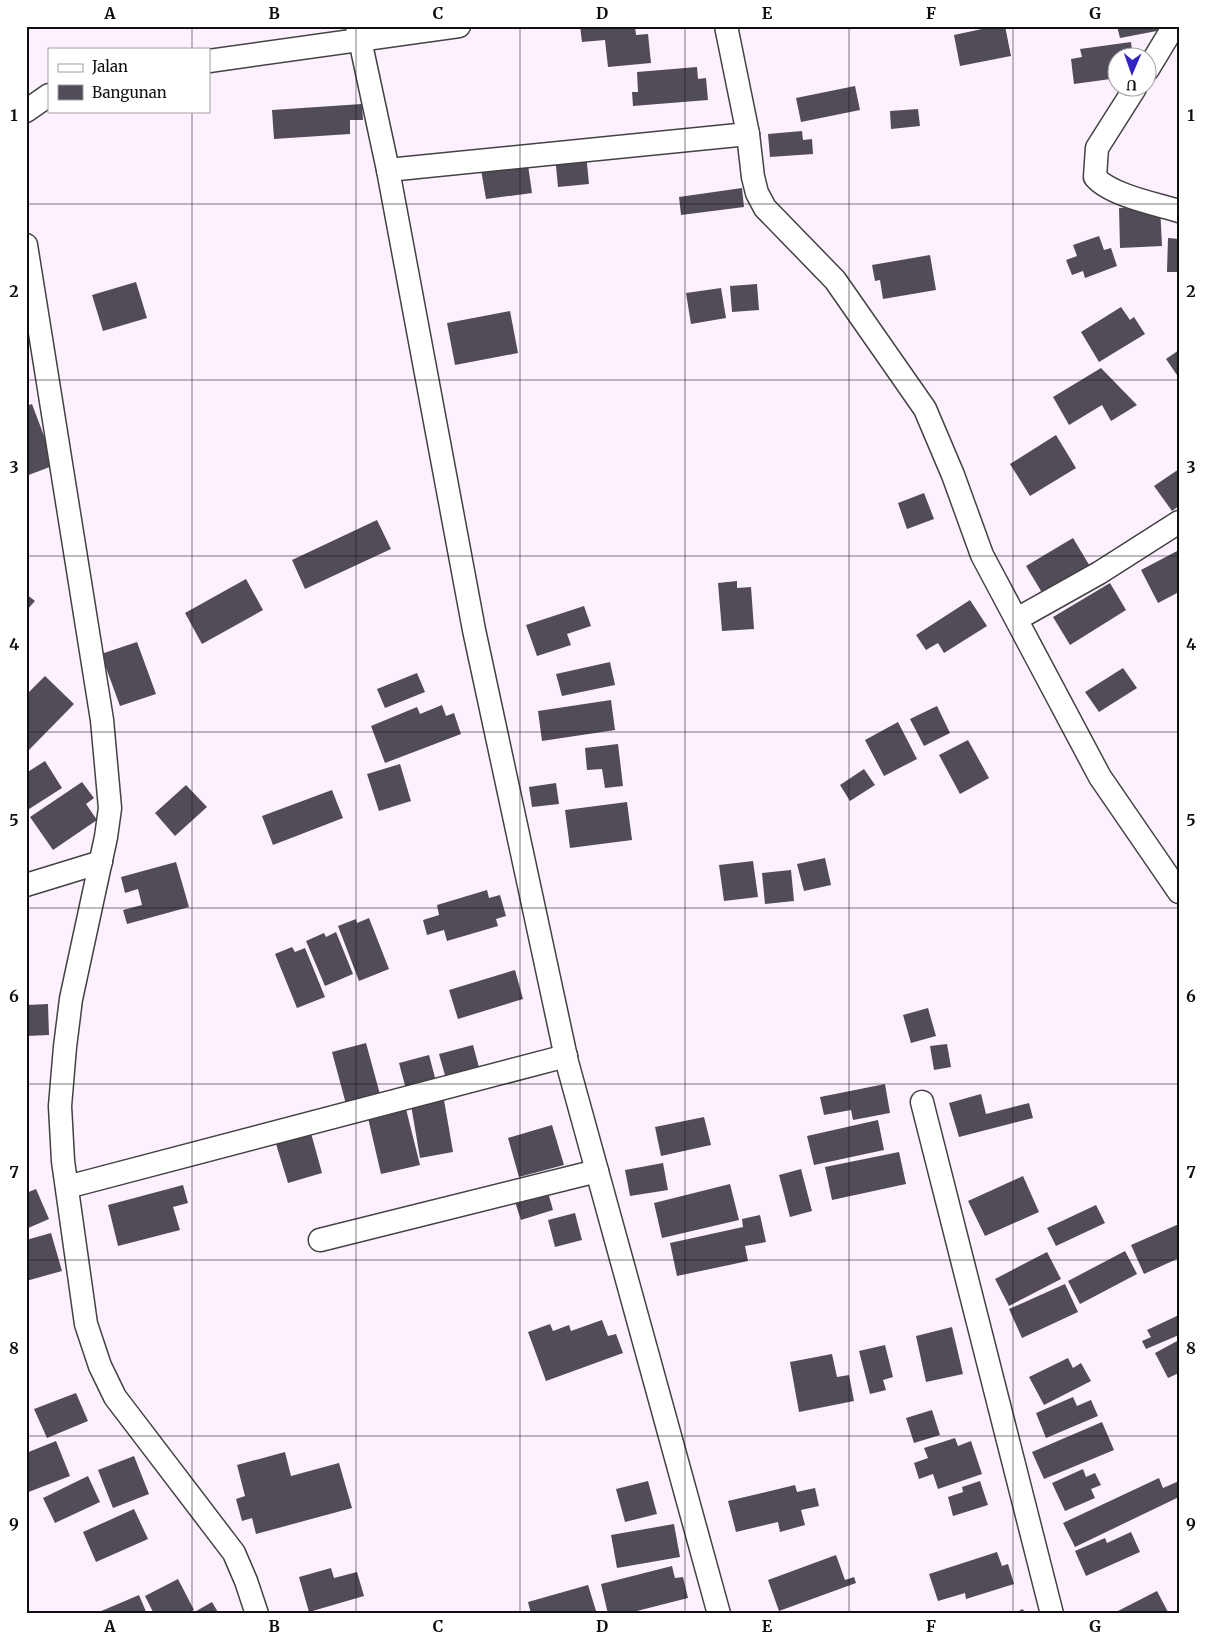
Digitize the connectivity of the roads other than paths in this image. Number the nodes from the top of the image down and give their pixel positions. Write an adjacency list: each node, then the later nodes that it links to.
1 (459, 26): 4 (street)
2 (726, 26): 10 (street)
3 (1174, 26): 5 (street)
4 (358, 33): 6 (street); 11 (street)
5 (1158, 52)
6 (210, 61)
7 (48, 96): 9 (street)
8 (1129, 98): 12 (street)
9 (26, 111)
10 (748, 134): 11 (street); 15 (street)
11 (388, 170): 19 (street)
12 (1179, 211)
13 (26, 245): 16 (street)
14 (1179, 522): 15 (street)
15 (1017, 619): 18 (street)
16 (101, 862): 17 (street); 22 (street)
17 (26, 885)
18 (1179, 892)
19 (566, 1056): 21 (street); 22 (street)
20 (922, 1102): 26 (street)
21 (597, 1171): 23 (street); 25 (street)
22 (67, 1188): 24 (street)
23 (320, 1240)
24 (257, 1614)
25 (718, 1614)
26 (1052, 1614)

